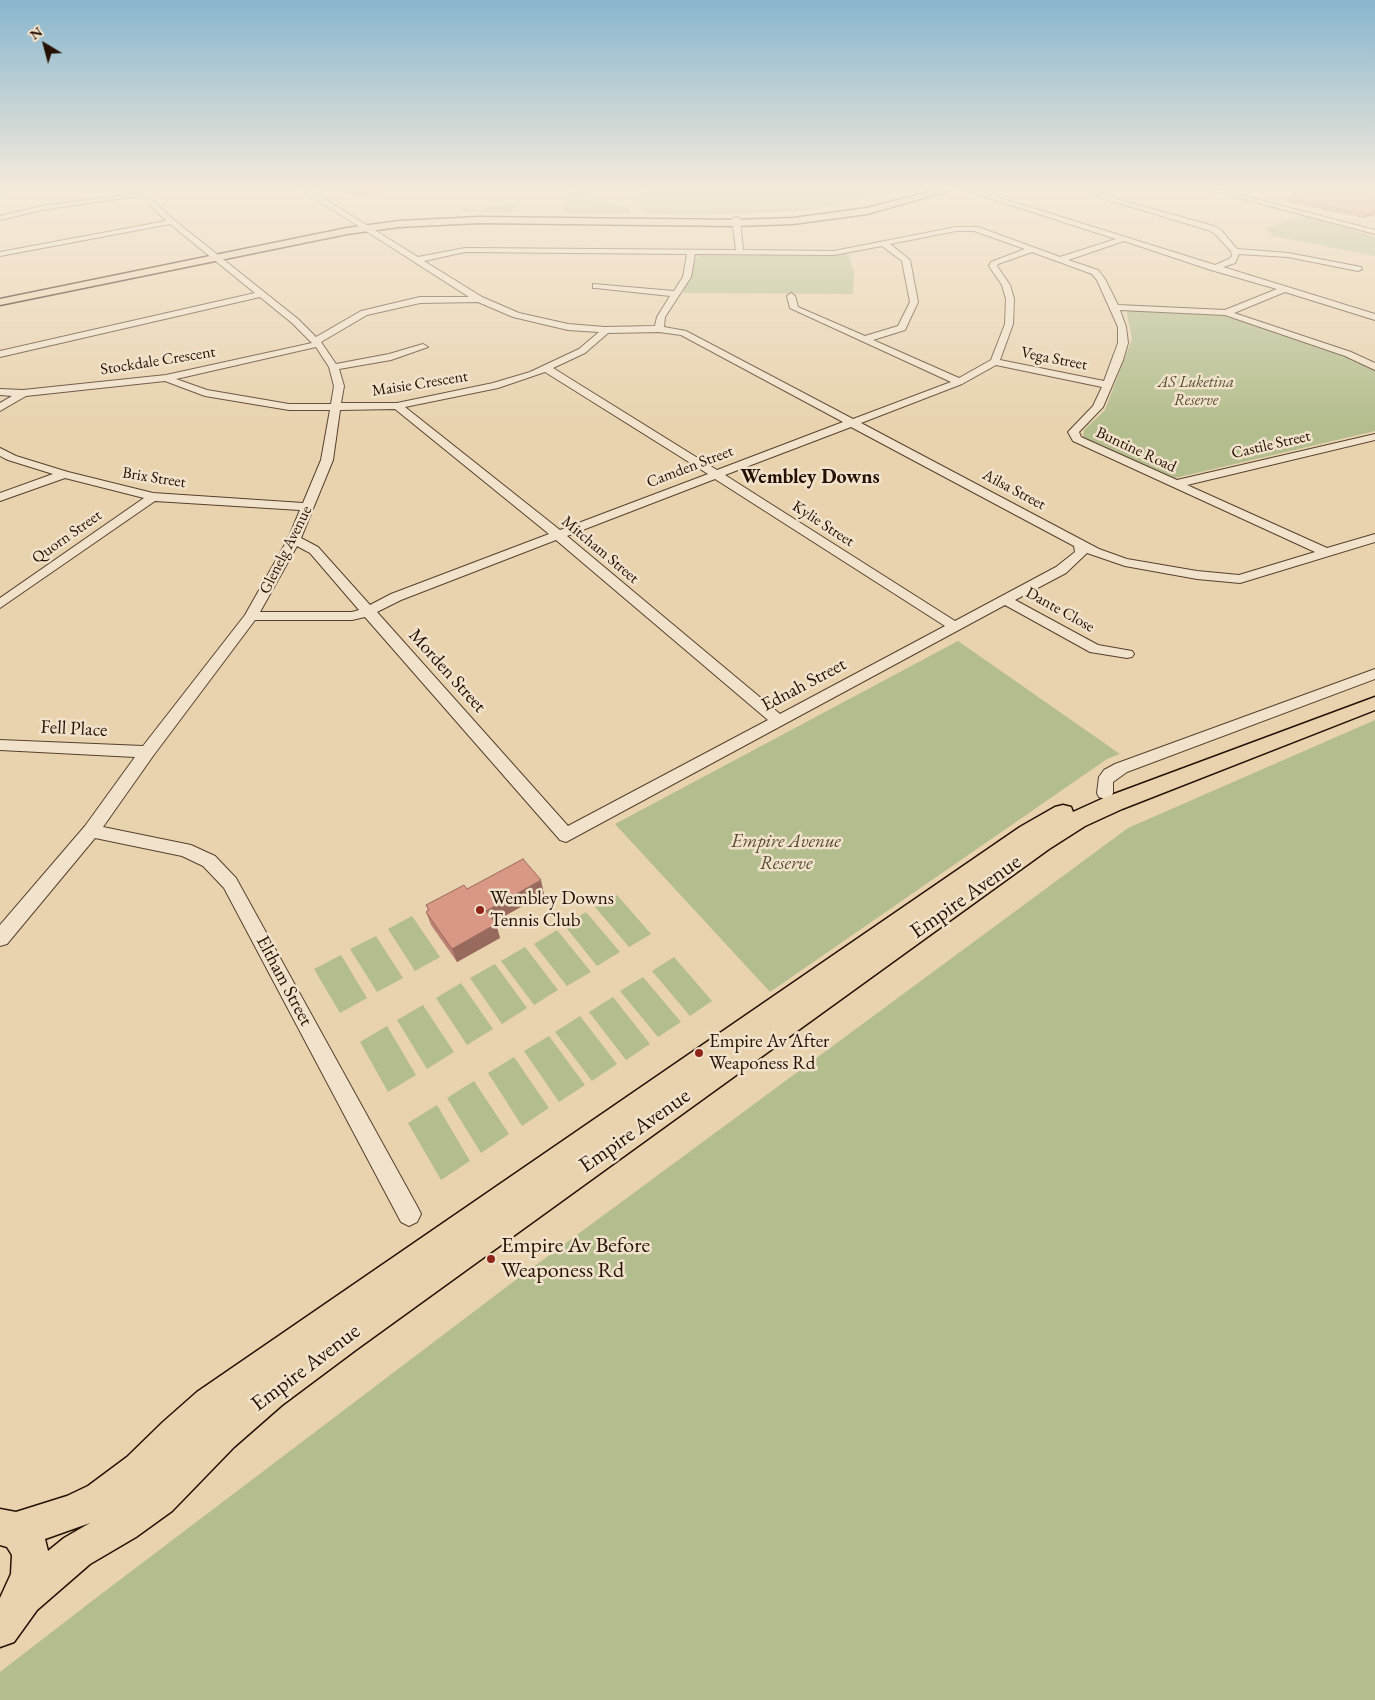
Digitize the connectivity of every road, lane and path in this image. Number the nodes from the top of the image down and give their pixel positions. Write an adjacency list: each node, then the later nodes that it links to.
1 (146, 269): 15 (main road)
2 (153, 269): 17 (main road)
3 (231, 269): 13 (street, Glenelg Avenue)
4 (432, 269): 16 (street)
5 (688, 269): 12 (street)
6 (908, 269): 23 (street)
7 (996, 269): 27 (street)
8 (1088, 269): 18 (street, Buntine Road)
9 (1218, 269): 11 (street)
10 (596, 286): 12 (street)
11 (1284, 289): 19 (street); 20 (street)
12 (676, 294): 21 (street)
13 (260, 295): 24 (street, Glenelg Avenue); 26 (street)
14 (791, 296): 23 (street)
15 (0, 297)
16 (480, 299): 22 (street, Ailsa Street); 24 (street, Stockdale Crescent)
17 (0, 302)
18 (1115, 307): 19 (street); 33 (street, Buntine Road)
19 (1226, 313): 28 (street)
20 (1375, 317)
21 (659, 329): 22 (street, Ailsa Street); 39 (street, Ailsa Street)
22 (605, 330): 30 (street, Maisie Crescent)
23 (866, 339): 32 (street)
24 (317, 342): 29 (street, Glenelg Avenue); 31 (street, Stockdale Crescent)
25 (423, 347): 29 (street)
26 (0, 354)
27 (995, 362): 32 (street, Camden Street); 33 (street, Vega Street)
28 (1375, 366)
29 (334, 367): 38 (street, Glenelg Avenue)
30 (547, 368): 36 (street, Maisie Crescent); 43 (street, Kylie Street)
31 (166, 378): 35 (street, Stockdale Crescent); 38 (street, Maisie Crescent)
32 (959, 382): 39 (street, Camden Street)
33 (1108, 385): 44 (street, Buntine Road)
34 (0, 392): 35 (street, Stockdale Crescent)
35 (23, 393): 37 (street)
36 (398, 406): 38 (street, Maisie Crescent); 48 (street, Mitcham Street)
37 (0, 408)
38 (336, 408): 47 (street, Glenelg Avenue)
39 (851, 423): 43 (street, Camden Street); 51 (street, Ailsa Street)
40 (1375, 437): 44 (street, Castile Street)
41 (0, 451): 42 (street, Brix Street)
42 (64, 474): 45 (street); 46 (street, Brix Street)
43 (717, 475): 48 (street, Camden Street); 59 (street, Kylie Street)
44 (1175, 484): 52 (street, Buntine Road)
45 (0, 497)
46 (153, 497): 47 (street, Brix Street); 56 (street, Quorn Street)
47 (308, 507): 50 (street, Glenelg Avenue)
48 (558, 535): 57 (street, Camden Street); 64 (street, Mitcham Street)
49 (1375, 538): 52 (street, Ailsa Street)
50 (294, 539): 57 (street, Morden Street); 58 (street, Glenelg Avenue)
51 (1080, 544): 53 (street, Ailsa Street); 54 (street, Ednah Street)
52 (1327, 553): 53 (street, Ailsa Street)
53 (1108, 556): 54 (street, Ednah Street)
54 (1061, 570): 55 (street, Ednah Street)
55 (1006, 600): 59 (street, Ednah Street); 60 (street, Dante Close)
56 (0, 604)
57 (368, 612): 58 (street, Camden Street); 69 (street, Morden Street)
58 (250, 616): 66 (street, Glenelg Avenue)
59 (954, 627): 64 (street, Ednah Street)
60 (1127, 654)
61 (1375, 674): 67 (street)
62 (1375, 691): 67 (main road, Empire Avenue)
63 (1375, 703): 75 (main road, Empire Avenue)
64 (779, 721): 69 (street, Ednah Street)
65 (0, 746): 66 (street, Fell Place)
66 (147, 752): 68 (street, Glenelg Avenue)
67 (1105, 793): 74 (main road, Empire Avenue)
68 (91, 831): 70 (street, Glenelg Avenue); 73 (street, Eltham Street)
69 (566, 835)
70 (24, 911): 71 (street); 72 (street, Glenelg Avenue)
71 (0, 916)
72 (0, 938)
73 (409, 1214)
74 (4, 1527): 75 (main road, Empire Avenue)
75 (23, 1596): 76 (main road, Empire Avenue)
76 (0, 1628)

